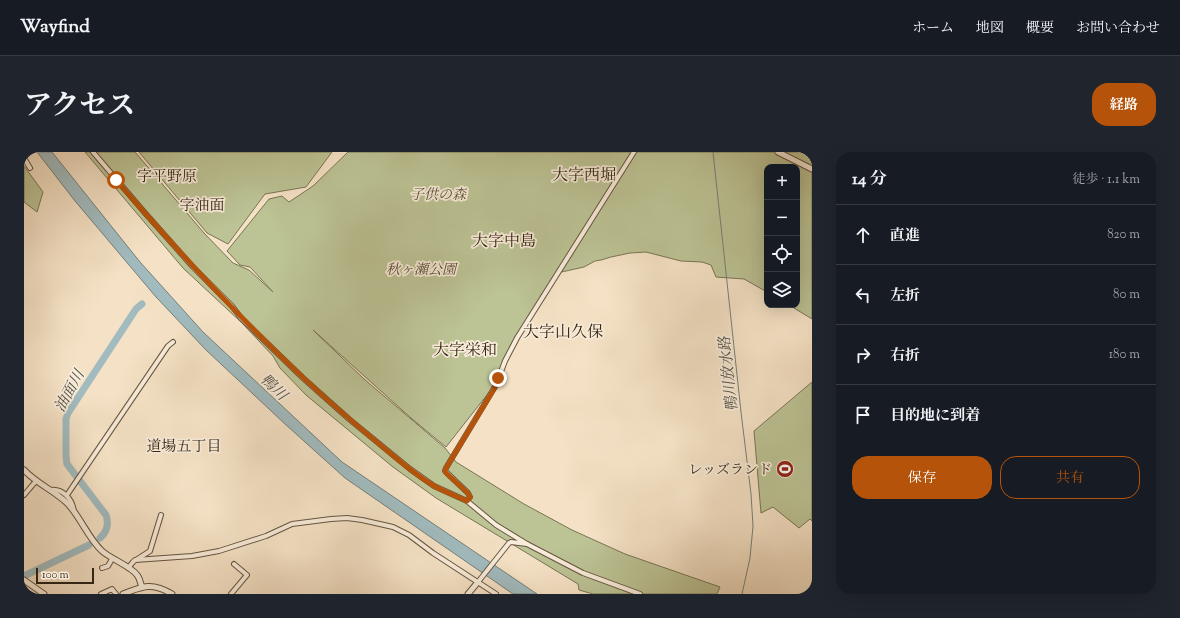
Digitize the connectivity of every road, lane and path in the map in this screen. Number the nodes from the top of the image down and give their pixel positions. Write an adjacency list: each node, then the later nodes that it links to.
1 (93, 152): 13 (street)
2 (634, 152): 13 (street)
3 (778, 152): 6 (street)
4 (24, 158): 5 (street)
5 (30, 168)
6 (812, 169)
7 (173, 342): 12 (street)
8 (24, 470): 9 (street)
9 (36, 481): 10 (street); 11 (street)
10 (50, 490): 12 (street); 14 (street)
11 (24, 495)
12 (67, 495): 14 (street)
13 (467, 501): 16 (street)
14 (74, 511): 17 (street)
15 (161, 514): 18 (street)
16 (527, 544): 23 (street); 33 (street)
17 (112, 559): 20 (street); 21 (street)
18 (136, 560): 21 (street); 23 (street)
19 (234, 564): 30 (street)
20 (102, 568)
21 (128, 568): 24 (street)
22 (24, 580): 25 (street)
23 (478, 582): 31 (street); 32 (street)
24 (142, 587): 28 (street); 29 (street)
25 (44, 594)
26 (101, 594): 27 (street)
27 (116, 594)
28 (123, 594)
29 (172, 594)
30 (231, 594)
31 (468, 594)
32 (496, 594)
33 (640, 594)

